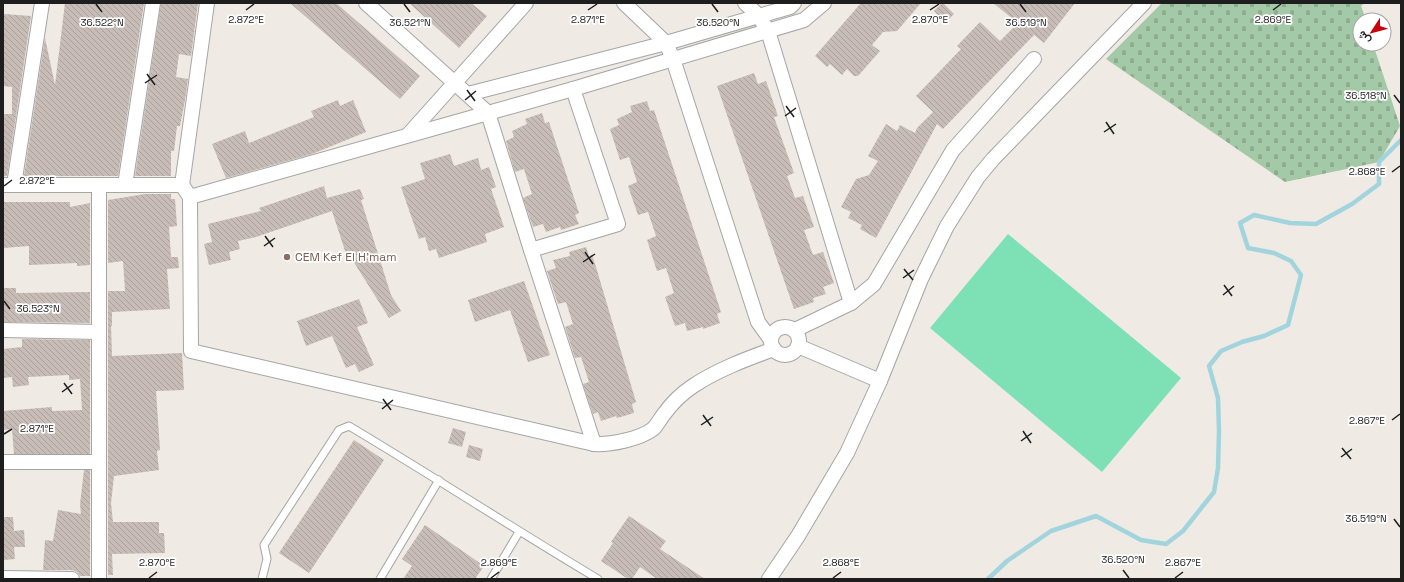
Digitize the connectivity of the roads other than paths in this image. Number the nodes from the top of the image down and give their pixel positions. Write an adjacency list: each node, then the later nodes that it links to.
1 (42, 3): 21 (street)
2 (153, 3): 23 (street)
3 (206, 3): 24 (street)
4 (366, 3): 16 (street)
5 (526, 3): 16 (street)
6 (624, 3): 13 (street)
7 (745, 3): 11 (street)
8 (794, 3): 11 (street)
9 (824, 3): 12 (street)
10 (1144, 3): 33 (street)
11 (758, 15): 12 (street); 13 (street)
12 (768, 31): 14 (street); 27 (street)
13 (666, 43): 14 (street); 18 (street)
14 (673, 59): 17 (street); 31 (street)
15 (1034, 59): 27 (street)
16 (455, 83): 18 (street); 20 (street)
17 (573, 89): 19 (street); 26 (street)
18 (468, 94): 19 (street)
19 (488, 113): 20 (street); 26 (street)
20 (408, 135): 25 (street)
21 (8, 185): 22 (street)
22 (99, 185): 23 (street); 30 (street)
23 (125, 185): 24 (street)
24 (182, 185): 25 (street)
25 (190, 197): 34 (street)
26 (531, 250): 34 (street)
27 (851, 303): 29 (street)
28 (3, 330): 30 (street)
29 (795, 330): 31 (street); 32 (street)
30 (99, 332): 36 (street)
31 (772, 345): 32 (street); 34 (street)
32 (798, 346): 33 (street)
33 (880, 381): 46 (street)
34 (594, 444)
35 (3, 462): 36 (street)
36 (99, 462): 41 (street)
37 (439, 480): 38 (lane); 42 (lane); 43 (lane)
38 (519, 532): 44 (lane); 45 (lane)
39 (3, 578): 40 (street)
40 (72, 579)
41 (99, 579)
42 (262, 579)
43 (380, 579)
44 (491, 579)
45 (598, 579)
46 (769, 579)

